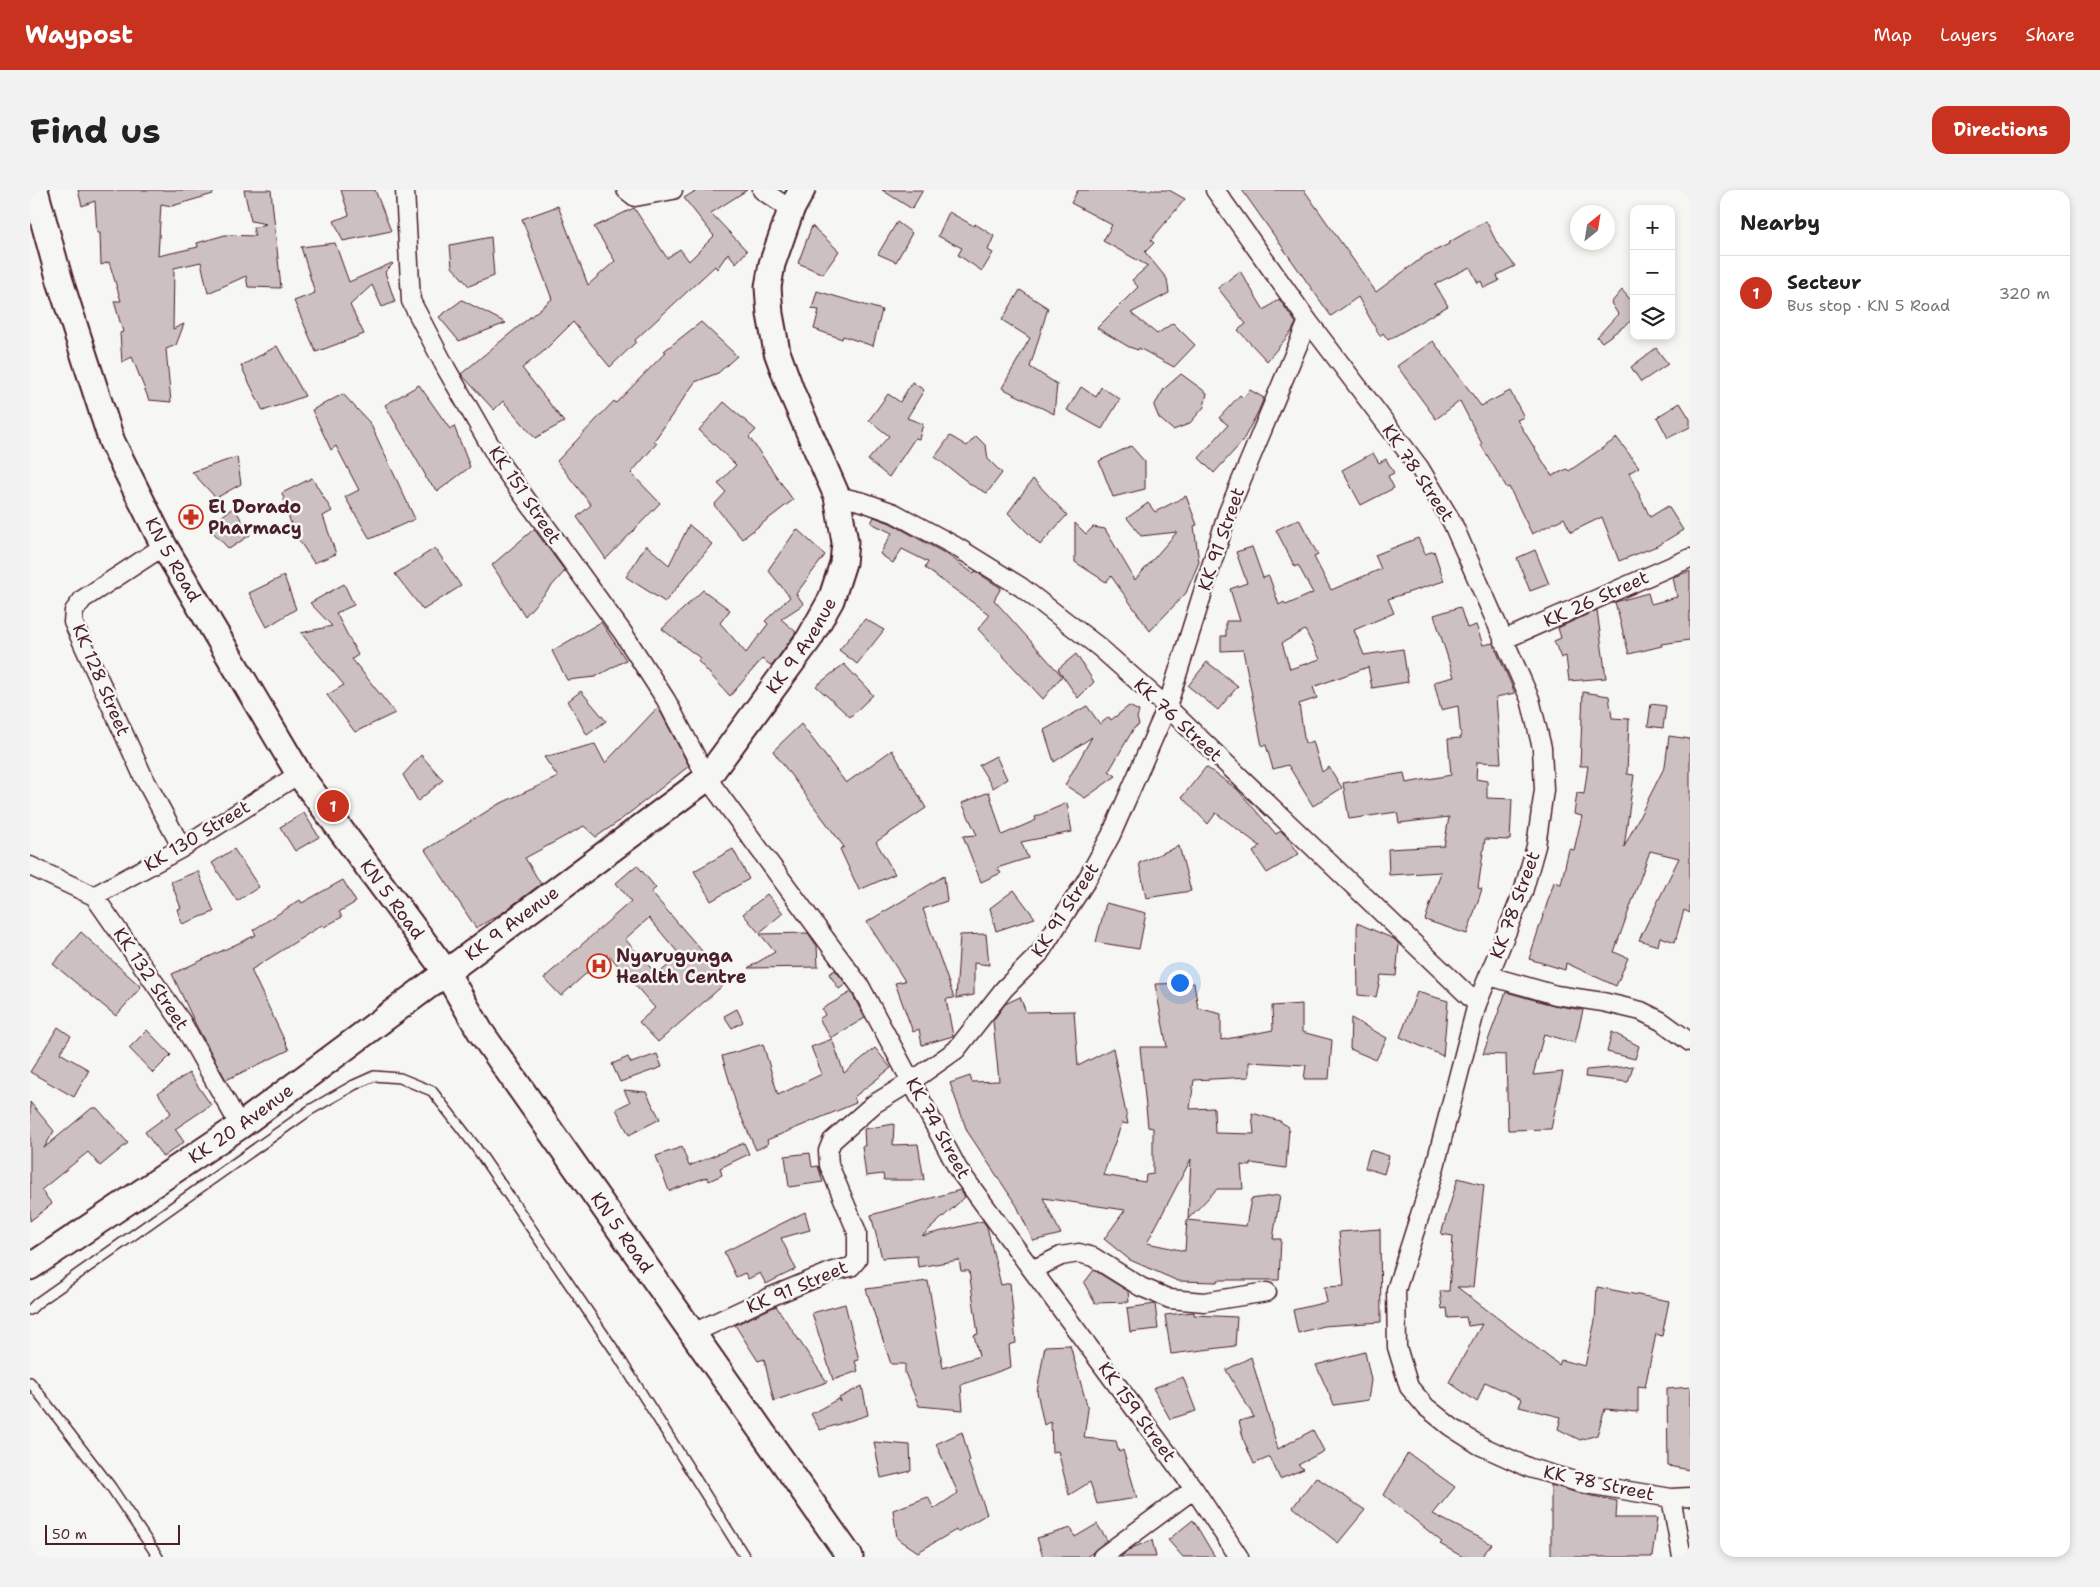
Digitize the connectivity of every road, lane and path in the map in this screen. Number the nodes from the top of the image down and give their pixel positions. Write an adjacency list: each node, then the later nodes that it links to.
1 (34, 190): 10 (main road, KN 5 Road)
2 (405, 190): 15 (street, KK 151 Street)
3 (626, 190): 4 (street)
4 (673, 190)
5 (762, 190): 7 (street)
6 (1215, 190): 8 (street, KK 78 Street)
7 (796, 200): 9 (main road, KK 9 Avenue)
8 (1308, 321): 12 (street, KK 78 Street); 13 (street, KK 91 Street)
9 (837, 496): 13 (street, KK 76 Street); 15 (main road, KK 9 Avenue)
10 (164, 546): 14 (main road, KN 5 Road); 16 (street, KK 128 Street)
11 (1690, 558): 12 (street, KK 26 Street)
12 (1503, 640): 20 (street, KK 78 Street)
13 (1167, 708): 21 (street, KK 76 Street); 23 (street, KK 91 Street)
14 (299, 774): 16 (street, KK 130 Street); 19 (main road, KN 5 Road)
15 (707, 778): 19 (main road, KK 9 Avenue); 23 (street, KK 74 Street)
16 (182, 848): 18 (street, KK 130 Street)
17 (30, 866): 18 (street)
18 (94, 896): 24 (street, KK 132 Street)
19 (446, 972): 24 (main road, KK 20 Avenue); 29 (main road, KN 5 Road)
20 (1489, 976): 21 (street, KK 78 Street); 22 (street)
21 (1477, 1004): 32 (street, KK 78 Street)
22 (1690, 1042)
23 (912, 1081): 26 (street, KK 74 Street); 29 (street, KK 91 Street)
24 (240, 1126): 25 (main road, KK 20 Avenue)
25 (30, 1267)
26 (1032, 1270): 27 (street); 31 (street, KK 159 Street)
27 (1267, 1292)
28 (30, 1310): 35 (lane)
29 (693, 1333): 36 (main road, KN 5 Road)
30 (30, 1382): 34 (lane)
31 (1194, 1489): 37 (street); 38 (street, KK 159 Street)
32 (1671, 1498): 33 (street, KK 78 Street); 39 (street)
33 (1690, 1498)
34 (158, 1557)
35 (745, 1557)
36 (850, 1557)
37 (1102, 1557)
38 (1239, 1557)
39 (1682, 1557)

